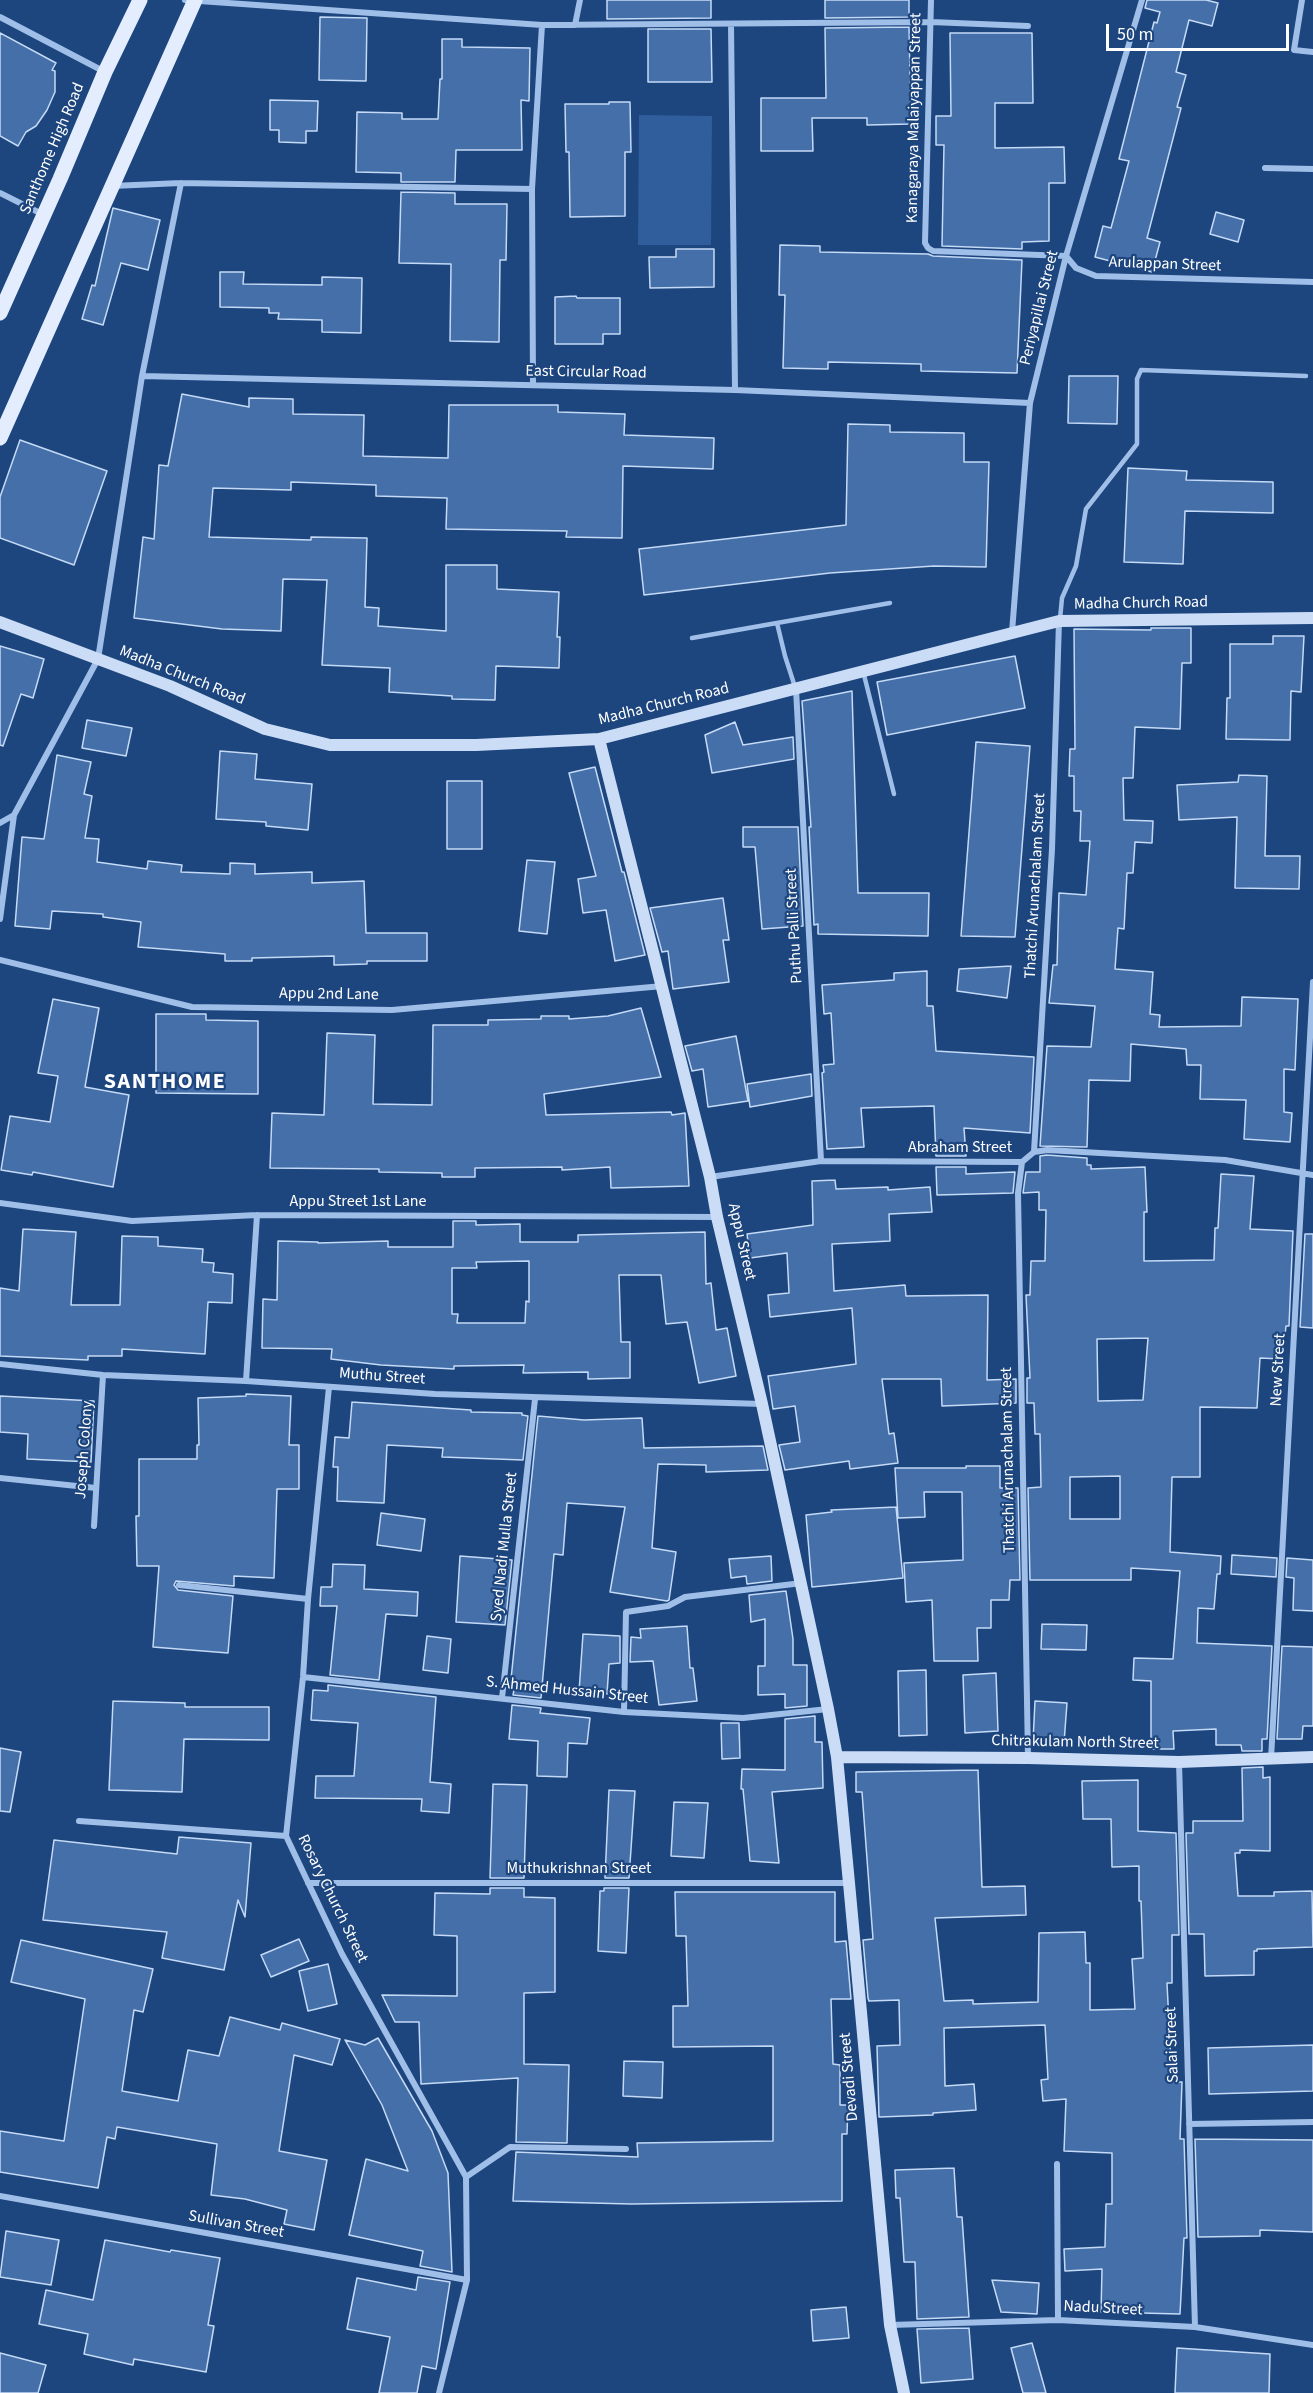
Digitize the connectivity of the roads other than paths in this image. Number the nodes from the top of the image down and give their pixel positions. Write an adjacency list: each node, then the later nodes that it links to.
1 (140, 0): 14 (main road, Santhome High Road)
2 (192, 0): 11 (street); 18 (main road)
3 (580, 0): 9 (street)
4 (931, 0): 8 (street, Kanagaraya Malaiyappan Street)
5 (1142, 0): 22 (street, Periyapillai Street)
6 (1302, 0): 13 (street)
7 (0, 16): 14 (street)
8 (931, 22): 10 (street); 12 (street); 22 (street, Kanagaraya Malaiyappan Street)
9 (575, 24): 10 (street); 11 (street)
10 (731, 24): 28 (street)
11 (542, 25): 19 (street)
12 (1028, 26)
13 (1313, 52)
14 (105, 72): 21 (main road, Santhome High Road)
15 (1265, 168): 16 (street)
16 (1313, 169)
17 (181, 183): 18 (street); 19 (street); 25 (street)
18 (112, 186): 30 (main road)
19 (532, 189): 27 (street)
20 (0, 193): 21 (street)
21 (44, 215): 24 (main road, Santhome High Road)
22 (1066, 256): 23 (street, Arulappan Street); 29 (street, Periyapillai Street)
23 (1313, 282)
24 (0, 313)
25 (142, 375): 27 (street, East Circular Road); 38 (street)
26 (1306, 375): 33 (lane)
27 (533, 385): 28 (street, East Circular Road)
28 (735, 390): 29 (street, East Circular Road)
29 (1030, 403): 36 (street, Periyapillai Street)
30 (0, 438)
31 (890, 603): 35 (lane)
32 (1313, 618): 33 (street, Madha Church Road)
33 (1059, 621): 36 (street, Madha Church Road); 49 (street, Thatchi Arunachalam Street)
34 (0, 622): 38 (street, Madha Church Road)
35 (777, 622): 37 (lane); 40 (lane)
36 (1012, 632): 39 (street, Madha Church Road)
37 (692, 638)
38 (98, 659): 41 (street, Madha Church Road); 43 (street)
39 (864, 672): 40 (street, Madha Church Road); 42 (lane)
40 (796, 689): 41 (street, Madha Church Road); 50 (street, Puthu Palli Street)
41 (599, 739): 48 (street, Appu Street)
42 (894, 794)
43 (14, 815): 44 (street); 45 (street)
44 (0, 823)
45 (0, 919)
46 (0, 960): 48 (street, Appu 2nd Lane)
47 (1313, 982): 52 (street, New Street)
48 (663, 986): 54 (street, Appu Street)
49 (1034, 1152): 51 (street, Abraham Street); 52 (street, Abraham Street)
50 (821, 1161): 51 (street, Abraham Street); 54 (street, Abraham Street)
51 (1022, 1162): 76 (street, Thatchi Arunachalam Street)
52 (1303, 1172): 53 (street, Abraham Street); 77 (street, New Street)
53 (1313, 1174)
54 (710, 1177): 57 (street, Appu Street)
55 (0, 1203): 56 (street, Appu Street 1st Lane)
56 (257, 1215): 57 (street, Appu Street 1st Lane); 60 (street)
57 (717, 1217): 63 (street, Appu Street)
58 (0, 1364): 59 (street, Muthu Street)
59 (104, 1375): 60 (street, Muthu Street); 65 (street, Joseph Colony)
60 (246, 1381): 61 (street, Muthu Street)
61 (329, 1387): 62 (street, Muthu Street); 69 (street, Rosary Church Street)
62 (535, 1399): 63 (street, Muthu Street); 71 (street, Syed Nadi Mulla Street)
63 (762, 1404): 67 (street, Appu Street)
64 (0, 1478): 65 (street)
65 (96, 1488): 66 (street, Joseph Colony)
66 (94, 1526)
67 (802, 1583): 72 (street, Appu Street); 73 (street)
68 (179, 1585): 69 (street)
69 (308, 1599): 70 (street, Rosary Church Street)
70 (303, 1677): 71 (street, S. Ahmed Hussain Street); 80 (street, Rosary Church Street)
71 (502, 1698): 73 (street, S. Ahmed Hussain Street)
72 (828, 1709): 73 (street, S. Ahmed Hussain Street); 74 (street, Appu Street)
73 (624, 1712)
74 (837, 1757): 76 (street, Chitrakulam North Street); 82 (street, Devadi Street)
75 (1313, 1757): 77 (street, Chitrakulam North Street)
76 (1028, 1758): 78 (street, Chitrakulam North Street)
77 (1271, 1759): 78 (street, Chitrakulam North Street)
78 (1179, 1762): 84 (street, Salai Street)
79 (79, 1821): 80 (street)
80 (286, 1836): 81 (street, Rosary Church Street)
81 (308, 1882): 82 (street, Muthukrishnan Street); 87 (street, Rosary Church Street)
82 (849, 1882): 91 (street, Devadi Street)
83 (1313, 2122): 84 (street)
84 (1189, 2124): 92 (street, Salai Street)
85 (626, 2149): 87 (street)
86 (1057, 2164): 90 (street)
87 (466, 2177): 89 (street, Rosary Church Street)
88 (0, 2196): 89 (street, Sullivan Street)
89 (467, 2280): 94 (street, Rosary Church Street)
90 (1058, 2320): 91 (street, Nadu Street); 92 (street, Nadu Street)
91 (890, 2325): 95 (street, Devadi Street)
92 (1195, 2327): 93 (street, Nadu Street)
93 (1313, 2345)
94 (439, 2393)
95 (904, 2393)

